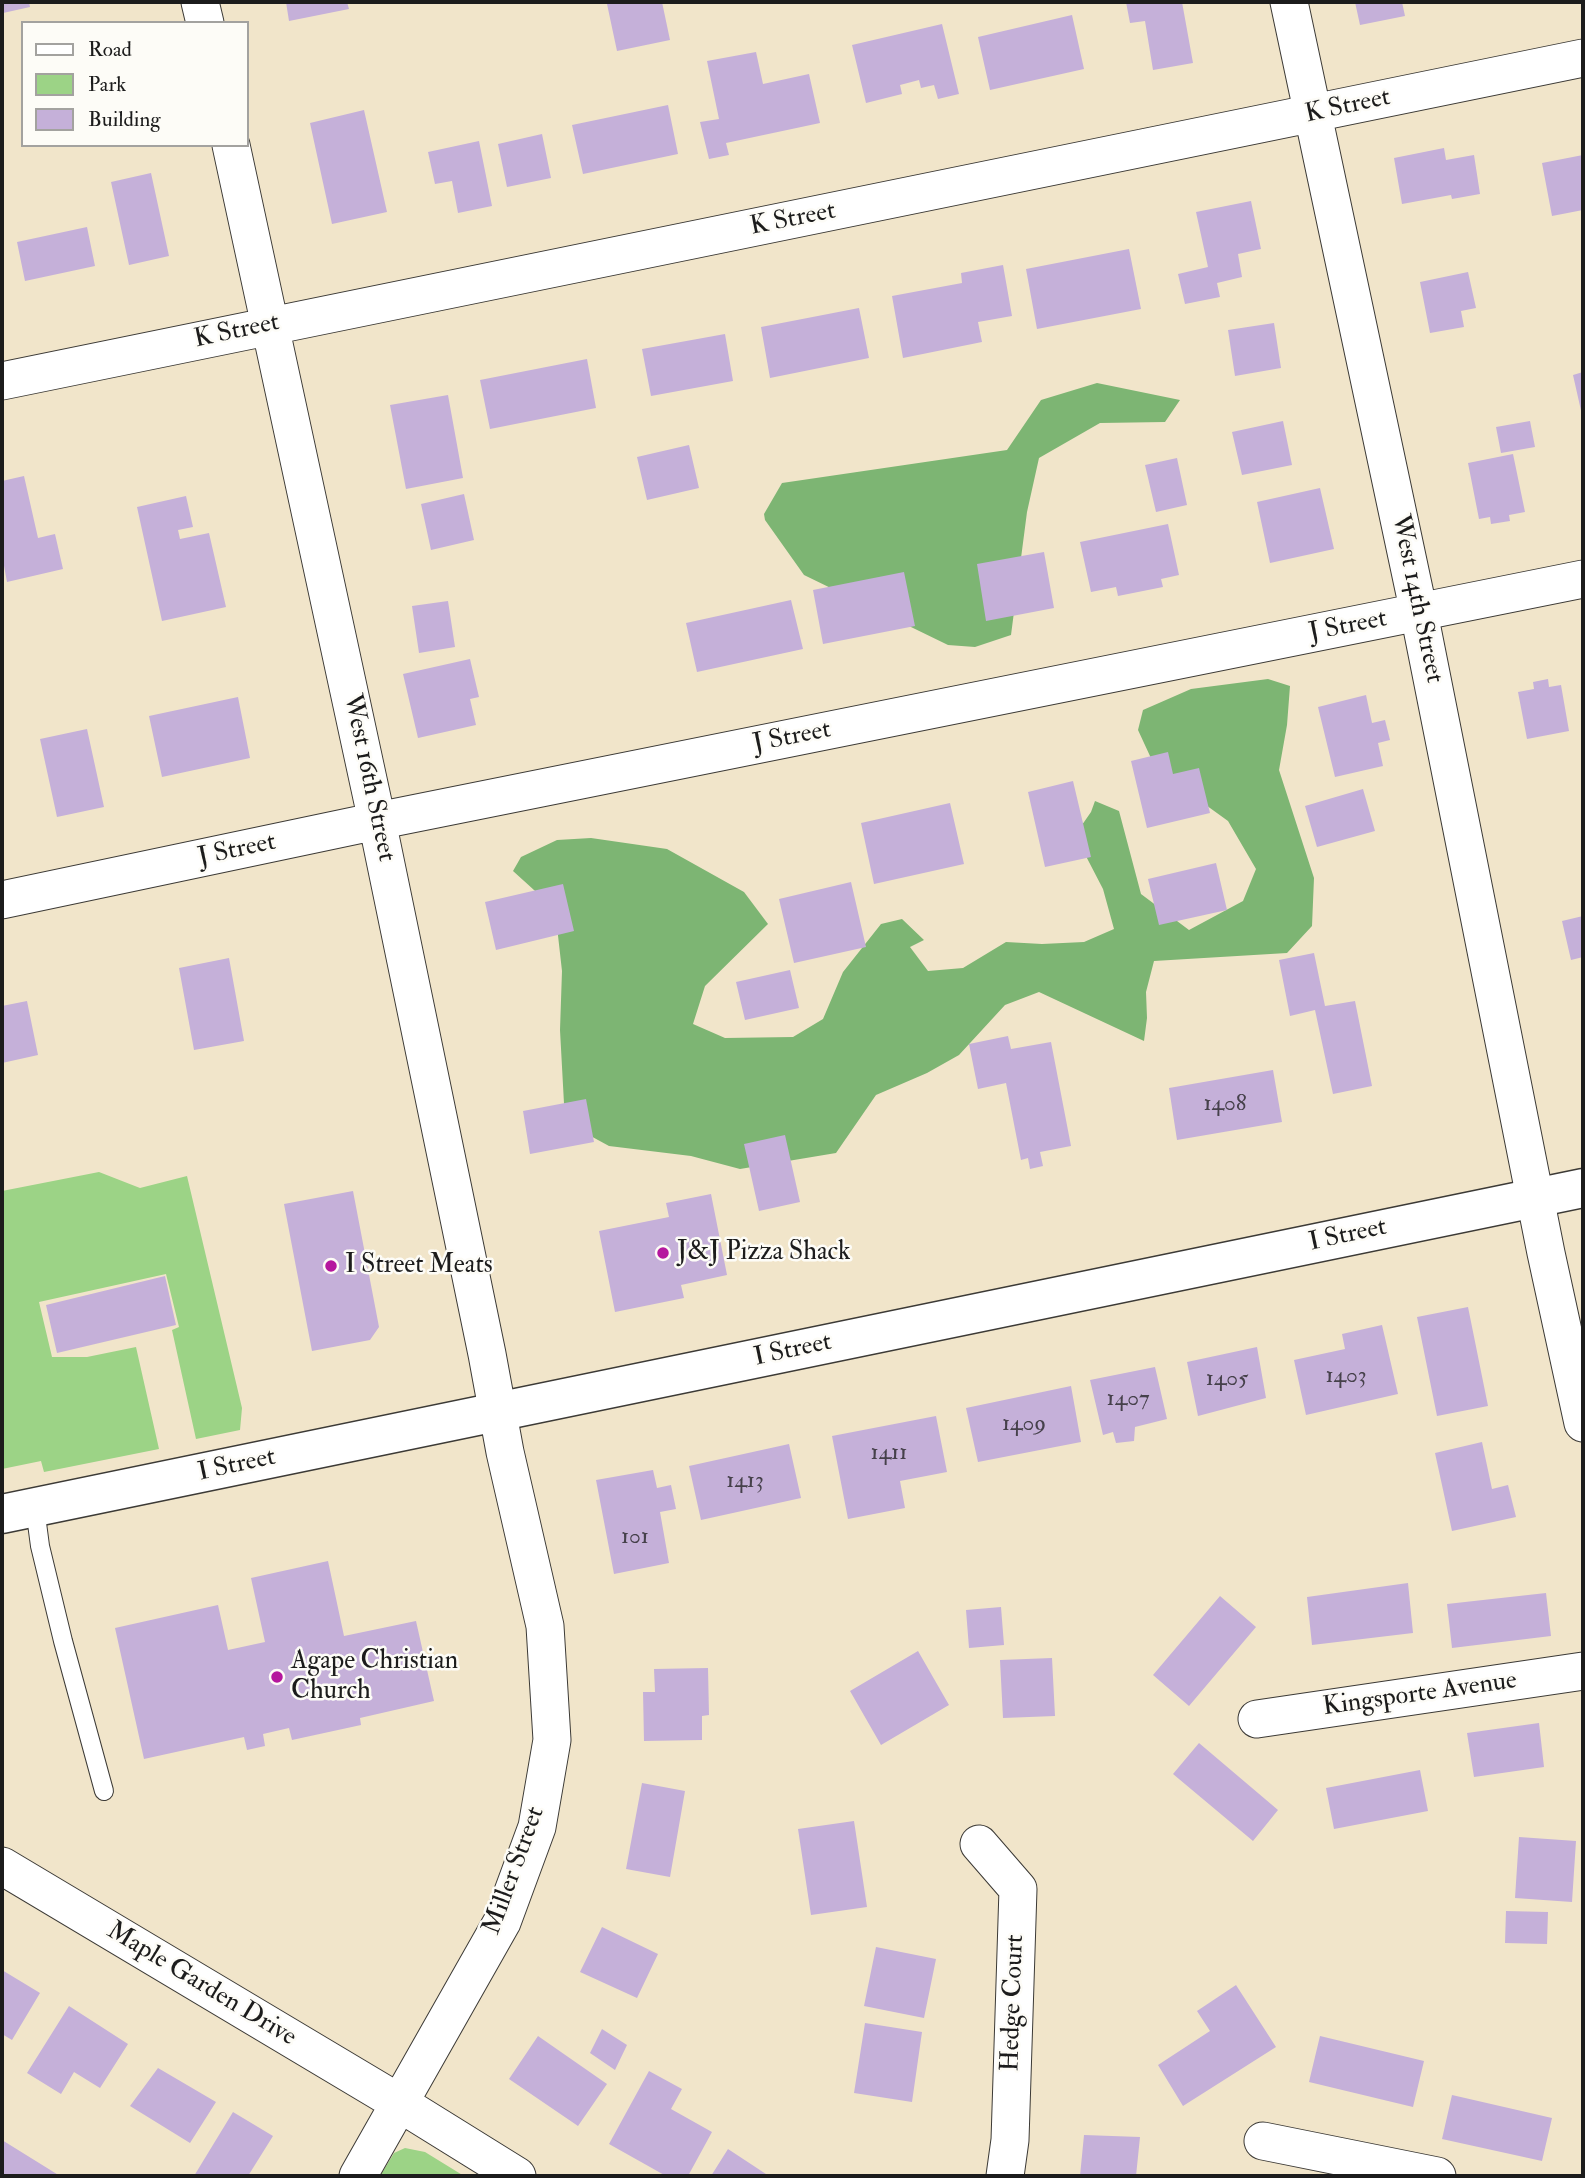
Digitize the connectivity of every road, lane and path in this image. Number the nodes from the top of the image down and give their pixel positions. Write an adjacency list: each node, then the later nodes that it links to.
1 (200, 2): 3 (street)
2 (1289, 2): 5 (street, West 14th Street)
3 (205, 21)
4 (1583, 58): 5 (street, K Street)
5 (1312, 114): 7 (street, K Street); 10 (street, West 14th Street)
6 (231, 147): 7 (street, West 16th Street)
7 (269, 326): 8 (street, K Street); 11 (street, West 16th Street)
8 (2, 381)
9 (1583, 579): 10 (street, J Street)
10 (1419, 613): 11 (street, J Street); 14 (street, West 14th Street)
11 (377, 821): 12 (street, J Street); 15 (street, West 16th Street)
12 (2, 900)
13 (1583, 1188): 14 (street, I Street)
14 (1536, 1197): 15 (street, I Street); 16 (street)
15 (499, 1412): 17 (street, I Street); 23 (street, Miller Street)
16 (1583, 1423)
17 (18, 1511): 20 (lane)
18 (1583, 1671): 19 (street, Kingsporte Avenue)
19 (1257, 1719)
20 (104, 1791)
21 (979, 1844): 27 (street, Hedge Court)
22 (2, 1866): 23 (street, Maple Garden Drive)
23 (401, 2104): 25 (street, Miller Street); 26 (street, Maple Garden Drive)
24 (1263, 2141): 28 (street)
25 (358, 2176)
26 (517, 2176)
27 (1005, 2176)
28 (1437, 2176)

